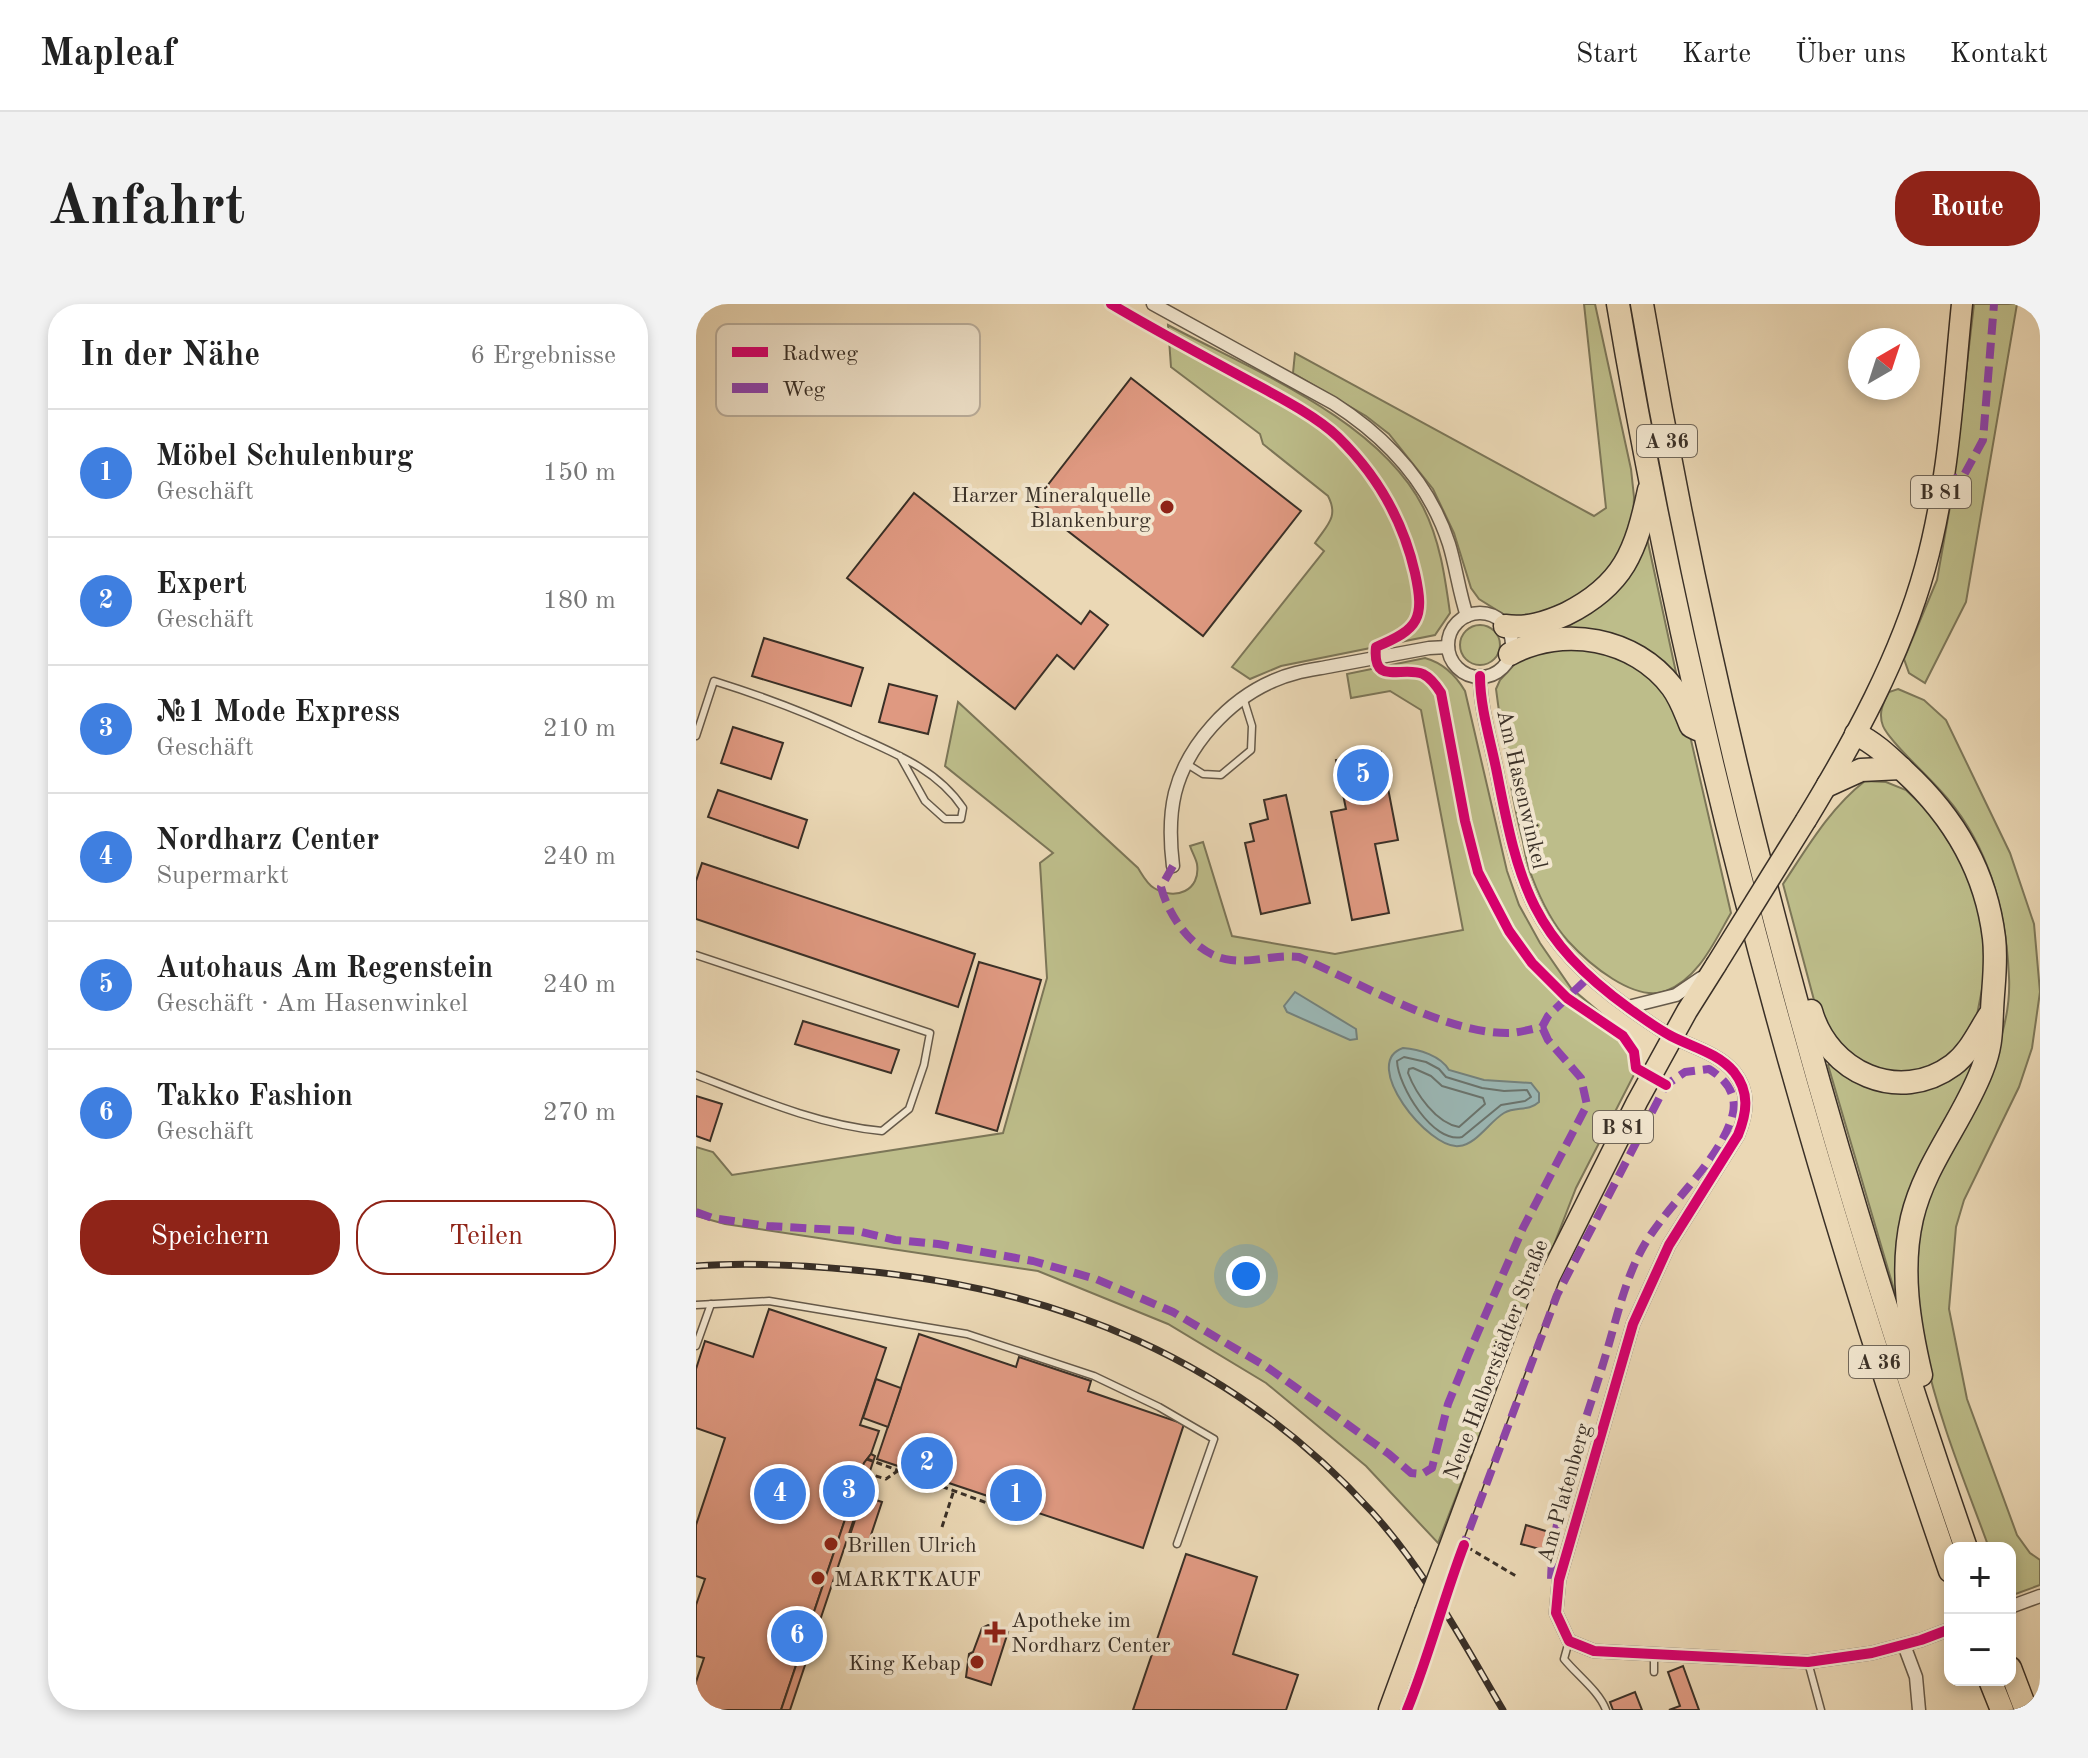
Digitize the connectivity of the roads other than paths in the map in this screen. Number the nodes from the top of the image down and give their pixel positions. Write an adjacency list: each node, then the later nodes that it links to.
1 (1153, 304): 6 (street)
2 (1618, 304): 5 (highway, A 36)
3 (1642, 304): 22 (highway, A 36)
4 (1962, 304): 13 (main road, B 81)
5 (1651, 481): 7 (highway); 12 (highway, A 36)
6 (1467, 616): 7 (street); 8 (street)
7 (1505, 626): 9 (street)
8 (1448, 647): 10 (street); 11 (street)
9 (1510, 654): 10 (street); 12 (highway)
10 (1480, 676): 23 (street, Am Hasenwinkel)
11 (1243, 697): 16 (street); 16 (lane)
12 (1705, 734): 33 (highway, A 36)
13 (1856, 734): 17 (highway); 18 (main road, B 81)
14 (696, 736): 15 (lane)
15 (900, 756): 15 (lane)
16 (1187, 764): 19 (street)
17 (1901, 768): 18 (highway); 24 (highway)
18 (1828, 785): 21 (main road, B 81, bridge)
19 (1173, 866)
20 (696, 955): 26 (lane)
21 (1716, 965): 23 (street); 25 (main road, B 81)
22 (1793, 994): 24 (highway); 30 (highway, A 36)
23 (1628, 1007): 25 (street, Am Hasenwinkel)
24 (1992, 1011): 30 (highway)
25 (1673, 1037): 37 (street, Am Platenberg); 44 (main road, Neue Halberstädter Straße / B 81, bridge)
26 (696, 1075)
27 (711, 1304): 28 (lane); 29 (lane); 32 (lane)
28 (696, 1305)
29 (696, 1346)
30 (1915, 1399): 31 (highway, A 36)
31 (1964, 1542)
32 (1177, 1544)
33 (1944, 1553)
34 (2037, 1597): 35 (street)
35 (2016, 1605)
36 (1944, 1631): 38 (street)
37 (1569, 1641): 39 (street); 45 (lane)
38 (1904, 1645): 40 (street); 47 (street)
39 (1654, 1654): 40 (street); 41 (lane)
40 (1808, 1662): 46 (lane)
41 (1654, 1672)
42 (2016, 1684): 49 (highway)
43 (1992, 1686): 48 (highway)
44 (1389, 1710)
45 (1606, 1710)
46 (1821, 1710)
47 (1919, 1710)
48 (2002, 1710)
49 (2026, 1710)

